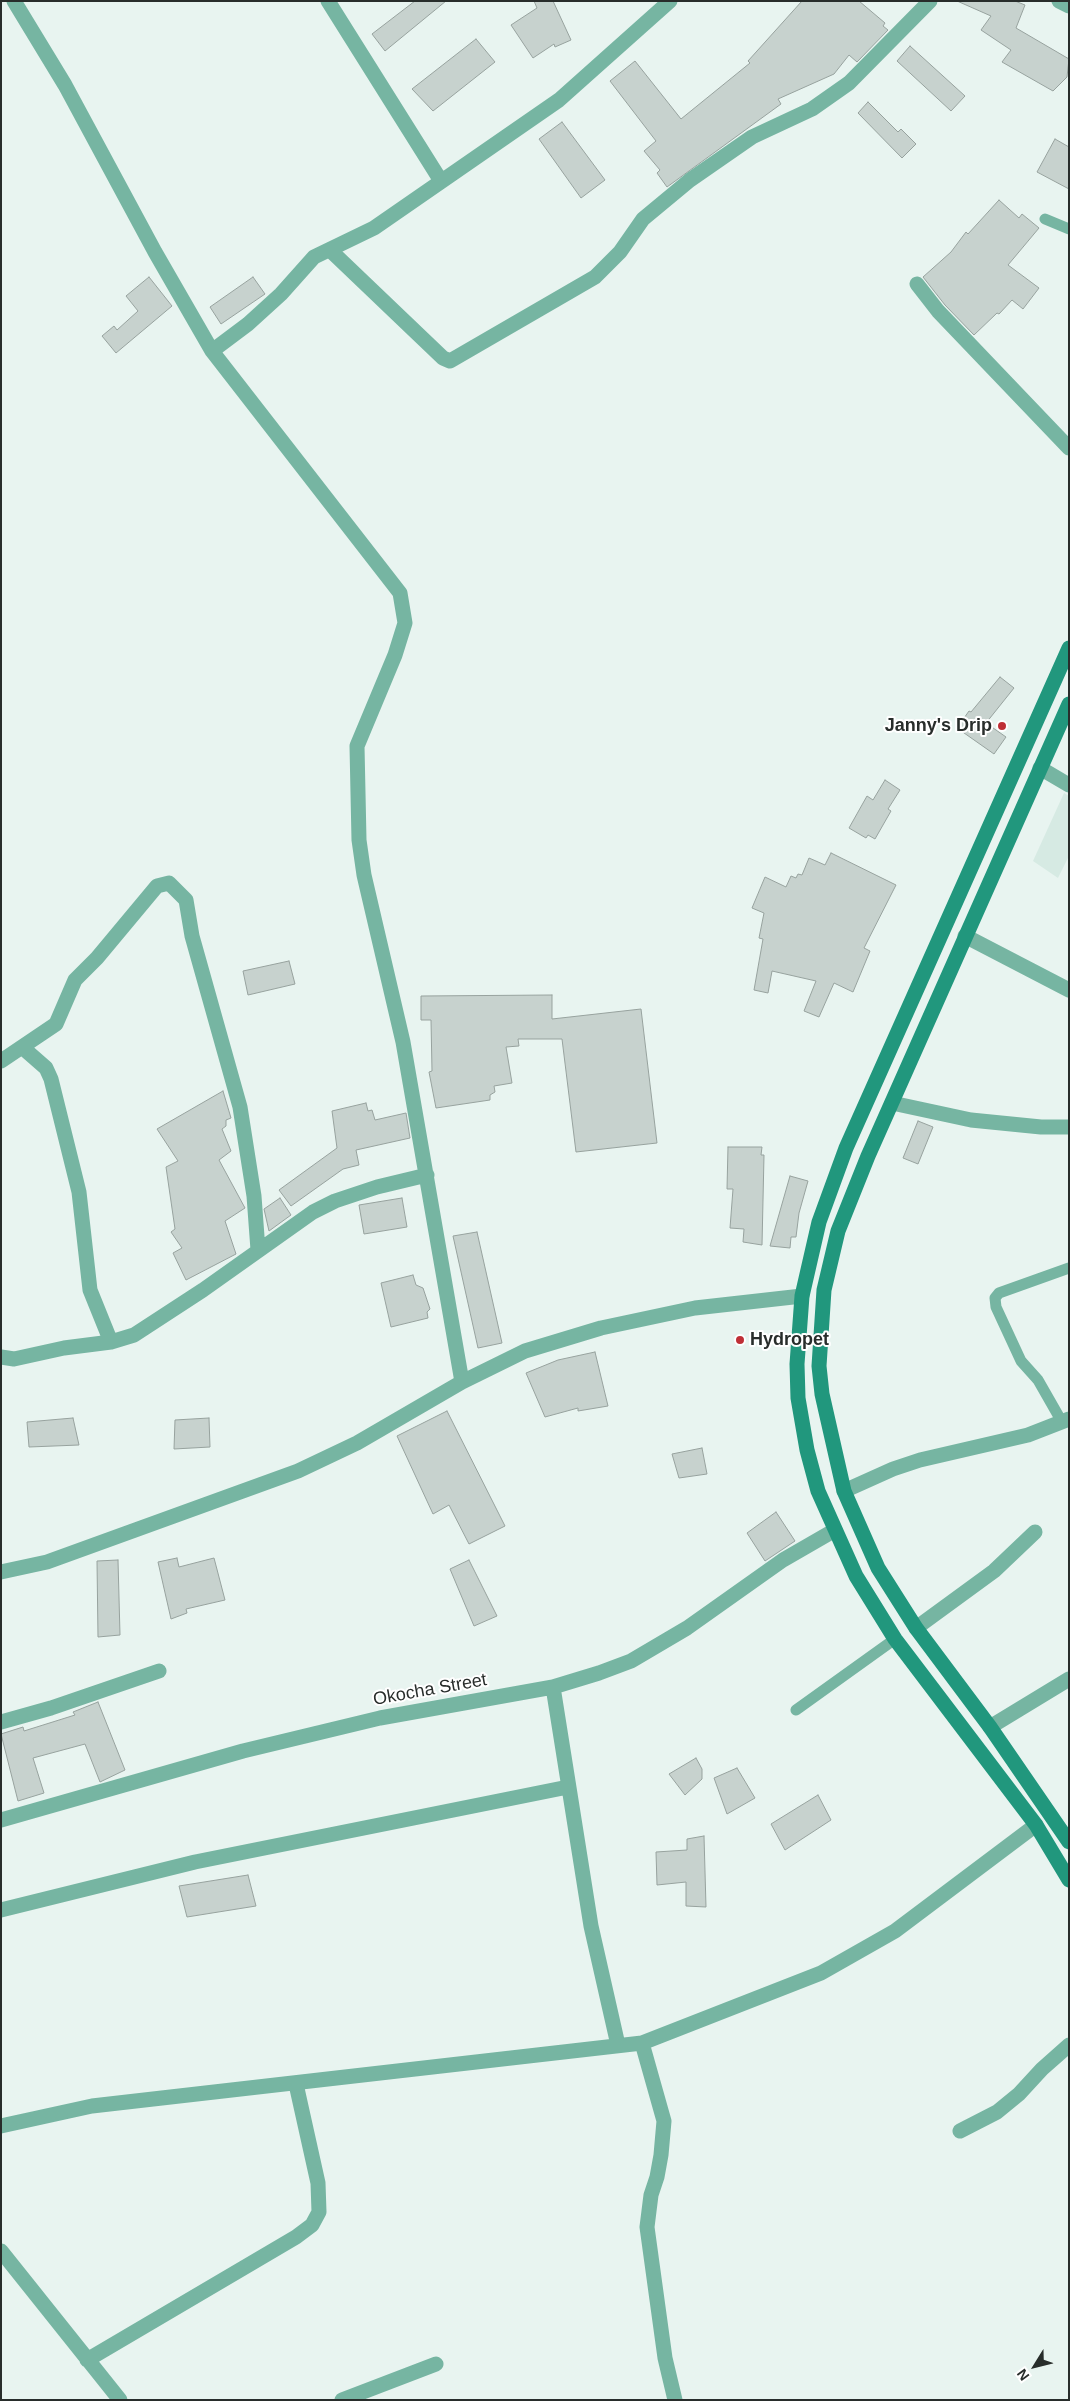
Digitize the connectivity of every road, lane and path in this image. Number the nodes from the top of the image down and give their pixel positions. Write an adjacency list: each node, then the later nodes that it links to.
1 (14, 1): 12 (street)
2 (328, 1): 7 (street)
3 (670, 1): 7 (street)
4 (930, 1): 10 (street)
5 (1059, 1): 6 (street)
6 (1069, 6)
7 (441, 181): 10 (street)
8 (1046, 219): 9 (lane)
9 (1069, 229)
10 (330, 250): 12 (street)
11 (917, 284): 13 (street)
12 (212, 351): 24 (street)
13 (1069, 448)
14 (1069, 648): 27 (main road)
15 (1069, 704): 16 (main road)
16 (1040, 768): 17 (street); 18 (main road)
17 (1069, 785)
18 (966, 936): 19 (street); 22 (main road)
19 (1069, 990)
20 (22, 1047): 21 (street); 25 (street); 28 (street)
21 (1, 1061)
22 (892, 1103): 23 (street); 32 (main road)
23 (1069, 1127)
24 (427, 1175): 25 (street); 30 (street)
25 (258, 1250): 28 (street)
26 (1069, 1268): 31 (lane)
27 (802, 1296): 30 (street); 33 (main road)
28 (111, 1342): 29 (street)
29 (1, 1357)
30 (462, 1382): 35 (street)
31 (1065, 1420): 32 (street)
32 (844, 1491): 36 (main road)
33 (835, 1530): 37 (main road); 40 (street, Okocha Street)
34 (1035, 1532): 36 (street)
35 (1, 1572)
36 (916, 1628): 43 (main road)
37 (895, 1639): 41 (lane); 46 (main road)
38 (159, 1671): 42 (street)
39 (1069, 1679): 43 (street)
40 (553, 1687): 44 (street); 45 (street, Okocha Street)
41 (796, 1710)
42 (1, 1722)
43 (990, 1727): 47 (main road)
44 (568, 1787): 49 (street); 51 (street)
45 (1, 1820)
46 (1036, 1825): 48 (main road); 50 (street)
47 (1069, 1842)
48 (1069, 1880)
49 (1, 1910)
50 (642, 2043): 51 (street); 61 (street)
51 (618, 2045): 53 (street)
52 (1069, 2045): 55 (street)
53 (296, 2084): 54 (street); 57 (street)
54 (1, 2126)
55 (960, 2131)
56 (1, 2251): 57 (street)
57 (87, 2360): 59 (street)
58 (436, 2364): 60 (street)
59 (120, 2400)
60 (342, 2400)
61 (674, 2400)

